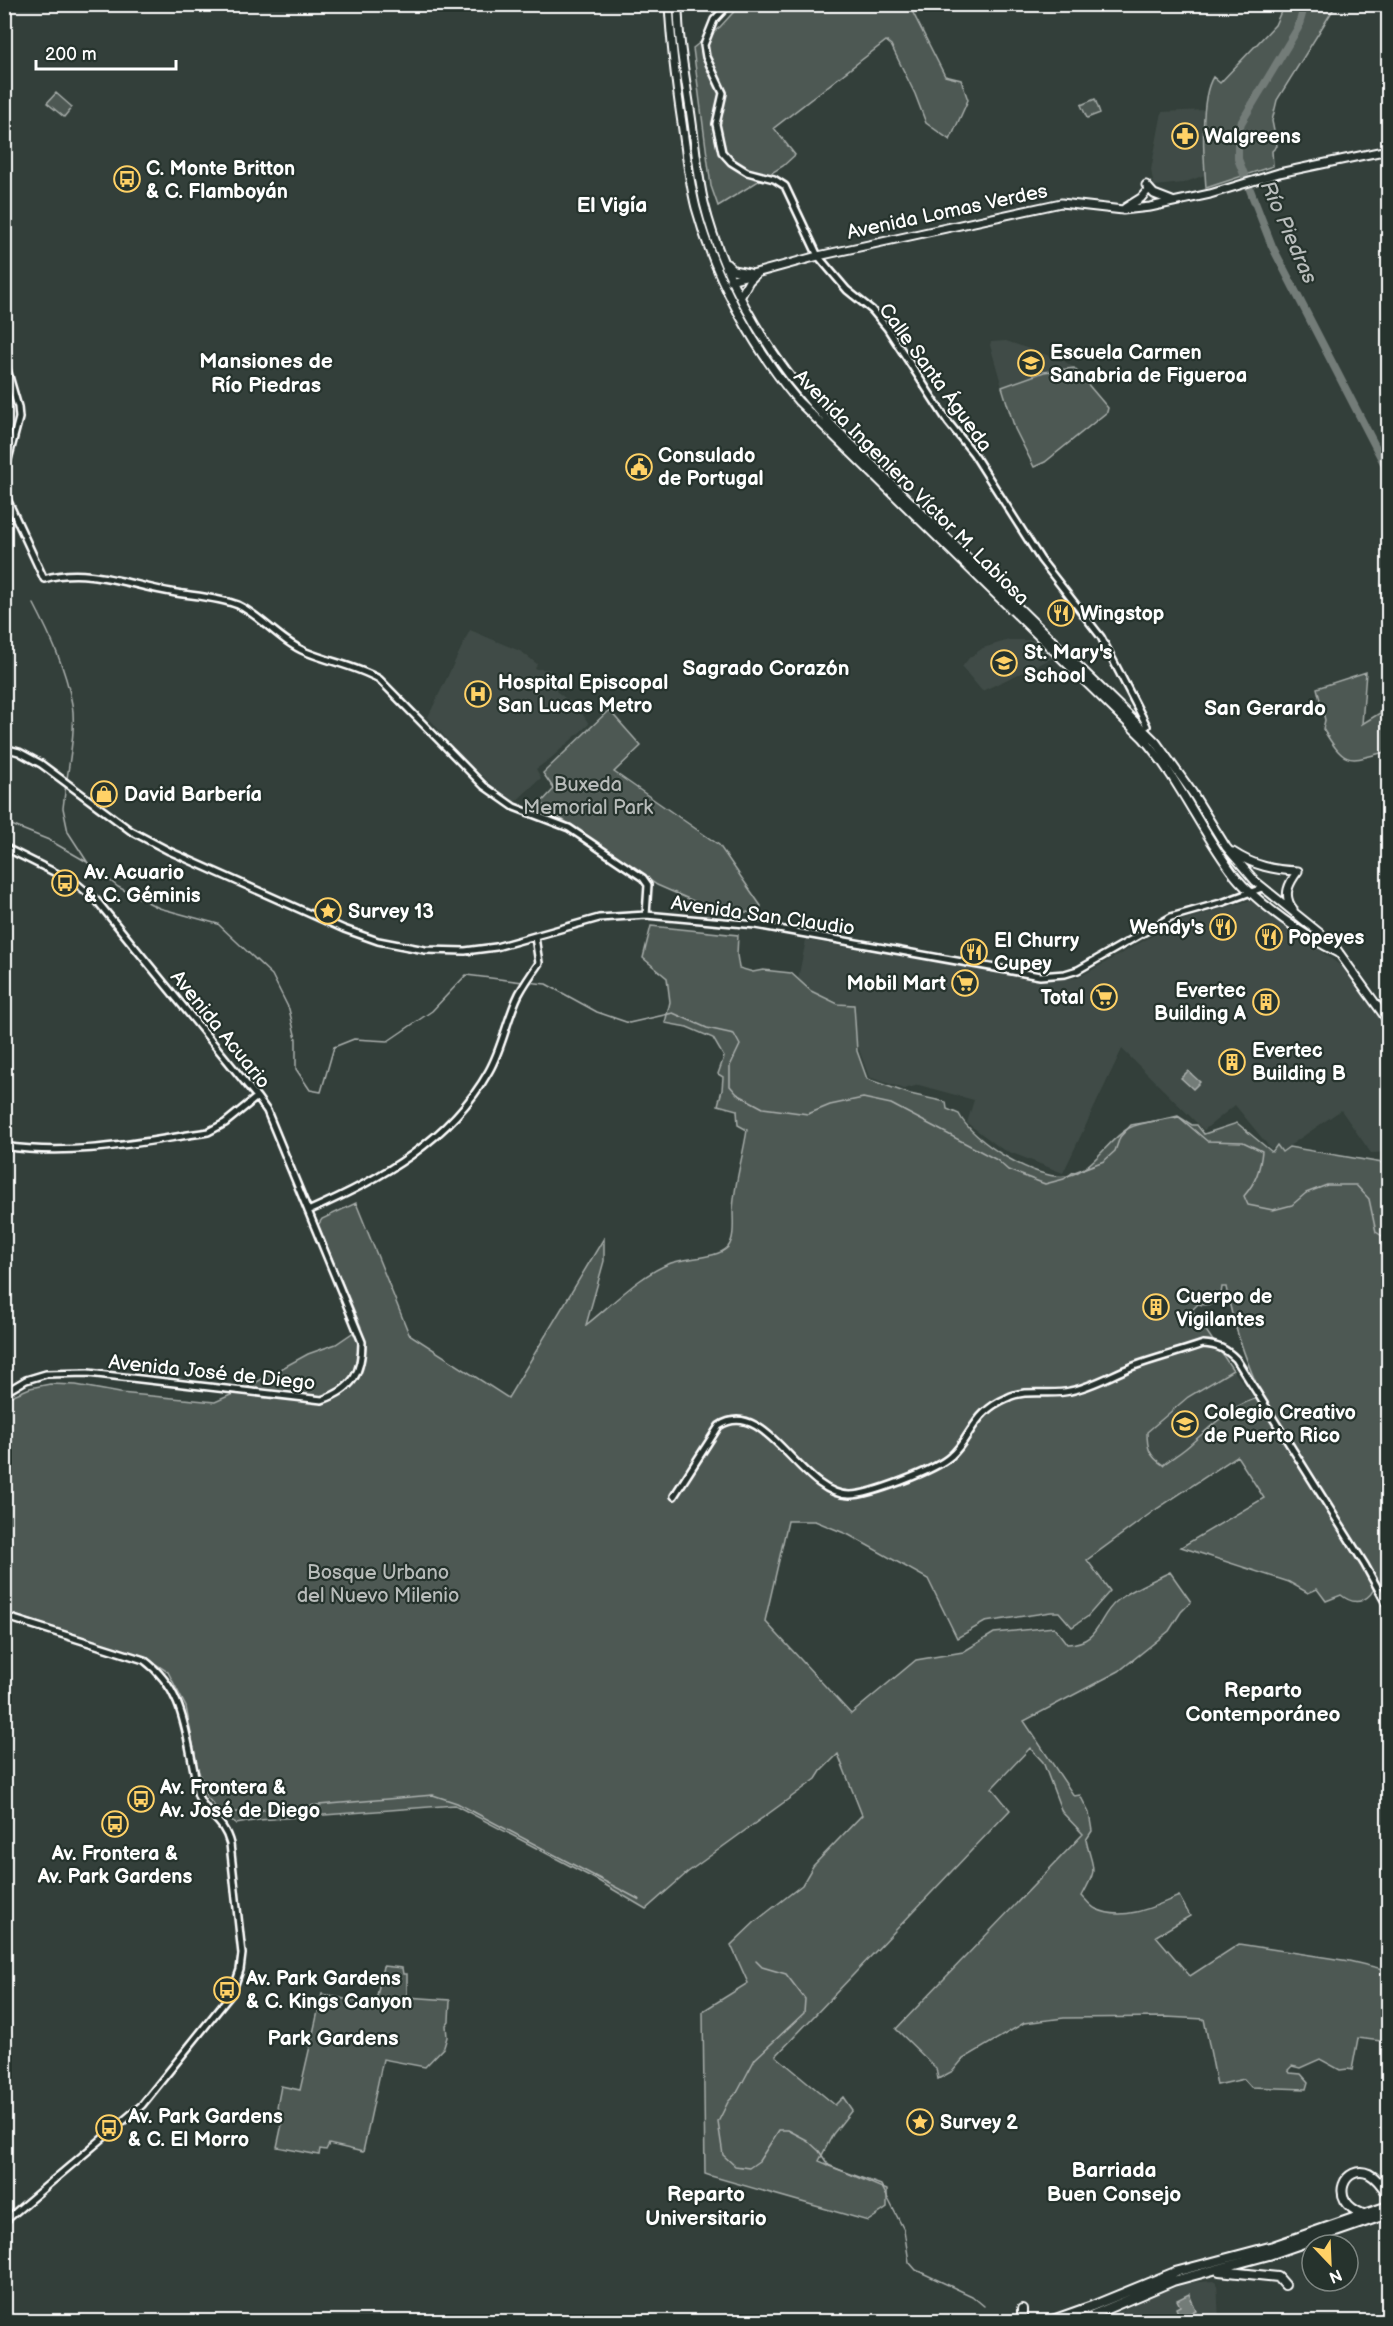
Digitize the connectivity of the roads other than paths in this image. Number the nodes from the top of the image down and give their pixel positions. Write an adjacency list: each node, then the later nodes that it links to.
1 (669, 4): 11 (main road, Avenida Ingeniero Víctor M. Labiosa)
2 (678, 4): 8 (main road, Avenida Ingeniero Víctor M. Labiosa)
3 (729, 4): 7 (street, Calle Santa Águeda)
4 (1389, 150): 5 (main road, Avenida Lomas Verdes)
5 (1174, 202): 6 (main road, Avenida Lomas Verdes); 6 (main road)
6 (1119, 210): 7 (main road, Avenida Lomas Verdes)
7 (819, 256): 9 (main road, Avenida Lomas Verdes); 16 (street, Calle Santa Águeda)
8 (726, 263): 9 (main road); 10 (main road, Avenida Ingeniero Víctor M. Labiosa)
9 (756, 273): 10 (main road, Avenida Lomas Verdes); 12 (main road)
10 (733, 280): 11 (main road, Avenida Lomas Verdes); 12 (main road, Avenida Ingeniero Víctor M. Labiosa)
11 (724, 282): 21 (main road, Avenida Ingeniero Víctor M. Labiosa)
12 (741, 296): 19 (main road, Avenida Ingeniero Víctor M. Labiosa)
13 (4, 359): 14 (street)
14 (4, 475)
15 (4, 487): 22 (street)
16 (1147, 726)
17 (4, 748): 24 (street, Avenida San Claudio)
18 (4, 847): 27 (street, Avenida Acuario)
19 (1226, 847): 20 (main road, Avenida Ingeniero Víctor M. Labiosa); 23 (main road)
20 (1262, 888): 21 (street, Avenida San Claudio); 23 (main road, Avenida Ingeniero Víctor M. Labiosa)
21 (1252, 893): 22 (street, Avenida San Claudio); 25 (main road, Avenida Ingeniero Víctor M. Labiosa)
22 (646, 915): 24 (street, Avenida San Claudio)
23 (1297, 915): 25 (main road, Avenida Ingeniero Víctor M. Labiosa)
24 (535, 937): 29 (street)
25 (1339, 953): 26 (main road, Avenida Ingeniero Víctor M. Labiosa)
26 (1389, 1021)
27 (257, 1096): 28 (street); 29 (street, Avenida Acuario)
28 (4, 1146)
29 (308, 1211): 30 (street, Avenida Acuario)
30 (339, 1289): 31 (street, Avenida José de Diego)
31 (4, 1393)
32 (674, 1496): 33 (street)
33 (1389, 1606)
34 (4, 1616): 38 (street)
35 (1388, 2195): 37 (highway)
36 (1386, 2211): 37 (highway); 39 (highway)
37 (1363, 2214): 43 (highway)
38 (4, 2222)
39 (1212, 2271): 40 (highway); 44 (highway)
40 (1285, 2285)
41 (1022, 2309): 42 (highway)
42 (1022, 2322)
43 (1047, 2322)
44 (1076, 2322)

